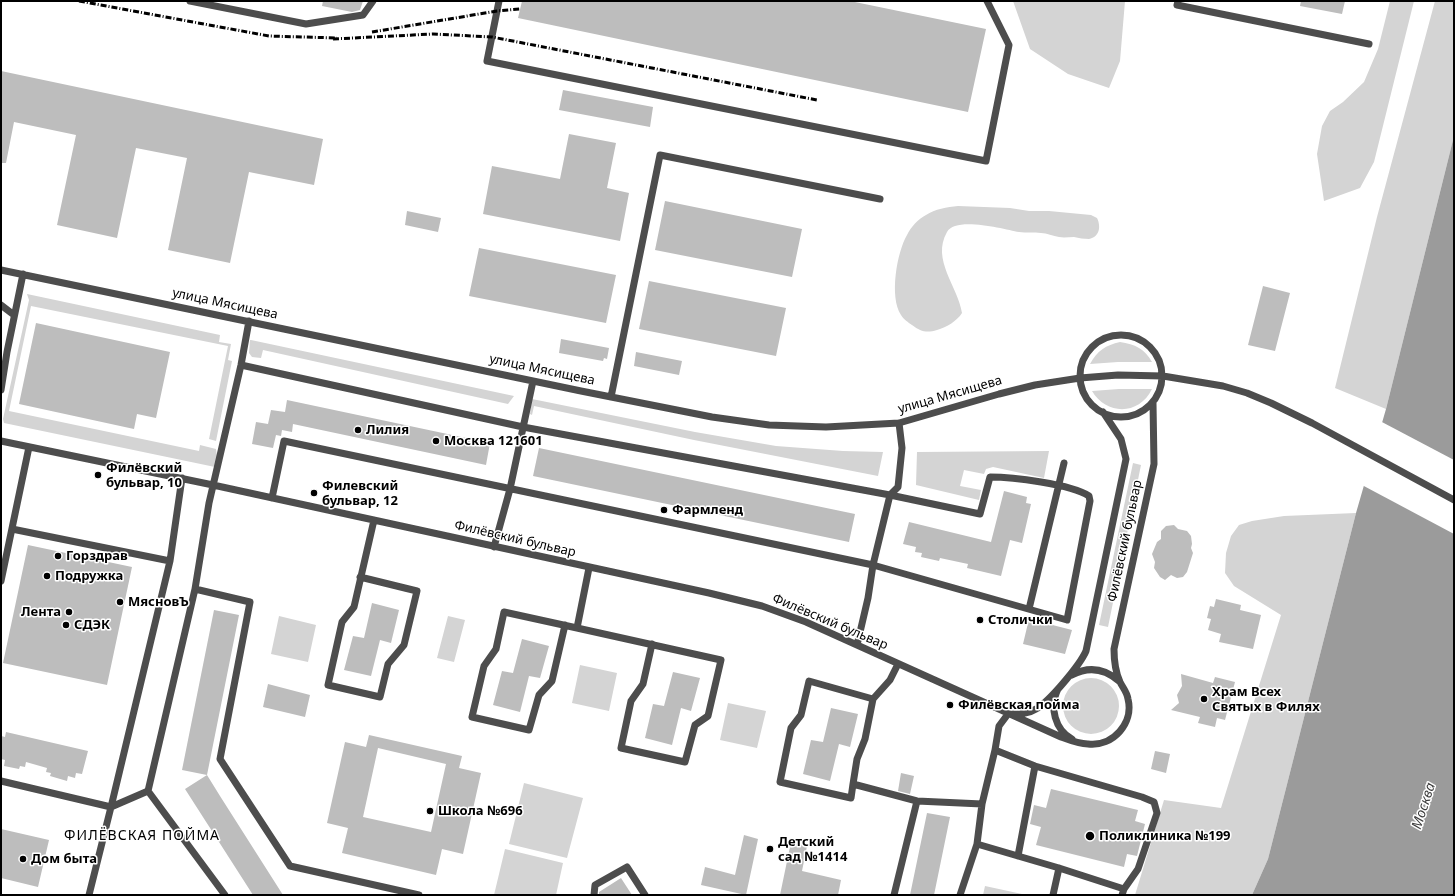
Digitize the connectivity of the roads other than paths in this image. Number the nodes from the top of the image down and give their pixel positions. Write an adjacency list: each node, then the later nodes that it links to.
1 (190, 1): 2 (street)
2 (373, 1)
3 (499, 1): 4 (street)
4 (987, 1)
5 (1178, 1): 6 (street)
6 (1369, 44)
7 (880, 199): 19 (street)
8 (1, 270): 9 (street, улица Мясищева)
9 (23, 274): 11 (street); 12 (street, улица Мясищева)
10 (1, 305): 11 (street)
11 (14, 315): 13 (street)
12 (249, 321): 14 (street); 17 (street, улица Мясищева)
13 (4, 354): 18 (street)
14 (241, 364): 23 (street); 28 (street)
15 (1163, 376): 16 (street, улица Мясищева); 16 (street); 20 (street); 33 (street, улица Мясищева)
16 (1080, 378): 21 (street); 22 (street, улица Мясищева)
17 (533, 380): 19 (street, улица Мясищева); 23 (street)
18 (1, 390)
19 (611, 397): 22 (street, улица Мясищева)
20 (1153, 403): 21 (street); 50 (street, Филёвский бульвар)
21 (1103, 412): 49 (street, Филёвский бульвар)
22 (899, 423): 31 (street)
23 (523, 427): 30 (street); 31 (street)
24 (1, 441): 25 (street, Филёвский бульвар)
25 (29, 447): 27 (street, Филёвский бульвар); 35 (street)
26 (1064, 463): 29 (street)
27 (182, 478): 28 (street, Филёвский бульвар); 37 (street)
28 (213, 485): 32 (street, Филёвский бульвар); 42 (street)
29 (1058, 486): 31 (street); 43 (street); 43 (street)
30 (510, 490): 32 (street); 36 (street); 38 (street)
31 (890, 495): 38 (street)
32 (272, 498): 34 (street, Филёвский бульвар)
33 (1454, 500)
34 (374, 520): 36 (street, Филёвский бульвар); 40 (street)
35 (12, 529): 37 (street); 41 (street)
36 (494, 546): 39 (street, Филёвский бульвар)
37 (170, 561): 62 (street)
38 (873, 565): 43 (street); 47 (street)
39 (590, 568): 45 (street); 47 (street, Филёвский бульвар)
40 (360, 577): 40 (street)
41 (1, 581)
42 (194, 589): 59 (street); 69 (street)
43 (1029, 610)
44 (565, 625): 44 (street); 45 (street)
45 (577, 628): 46 (street)
46 (652, 644): 46 (street)
47 (857, 645): 48 (street, Филёвский бульвар)
48 (898, 664): 52 (street); 53 (street, Филёвский бульвар)
49 (1068, 676): 50 (street); 51 (street, Филёвский бульвар)
50 (1121, 682): 54 (street, Филёвский бульвар)
51 (1060, 686): 53 (street, Филёвский бульвар); 54 (street, Филёвский бульвар)
52 (873, 699): 58 (street); 58 (street)
53 (1008, 714): 54 (street, Филёвский бульвар); 55 (street)
54 (1078, 742)
55 (995, 750): 56 (street); 61 (street)
56 (1035, 766): 64 (street); 66 (street)
57 (1, 781): 62 (street)
58 (853, 784): 60 (street)
59 (148, 792): 62 (street); 68 (street)
60 (917, 801): 61 (street); 72 (street)
61 (982, 804): 63 (street)
62 (111, 807): 67 (street)
63 (977, 844): 64 (street); 73 (street)
64 (1018, 856): 65 (street)
65 (1059, 868): 66 (street); 74 (street)
66 (1123, 892)
67 (89, 895)
68 (224, 895)
69 (419, 895)
70 (594, 895): 71 (street)
71 (645, 895)
72 (894, 895)
73 (960, 895)
74 (1053, 895)

